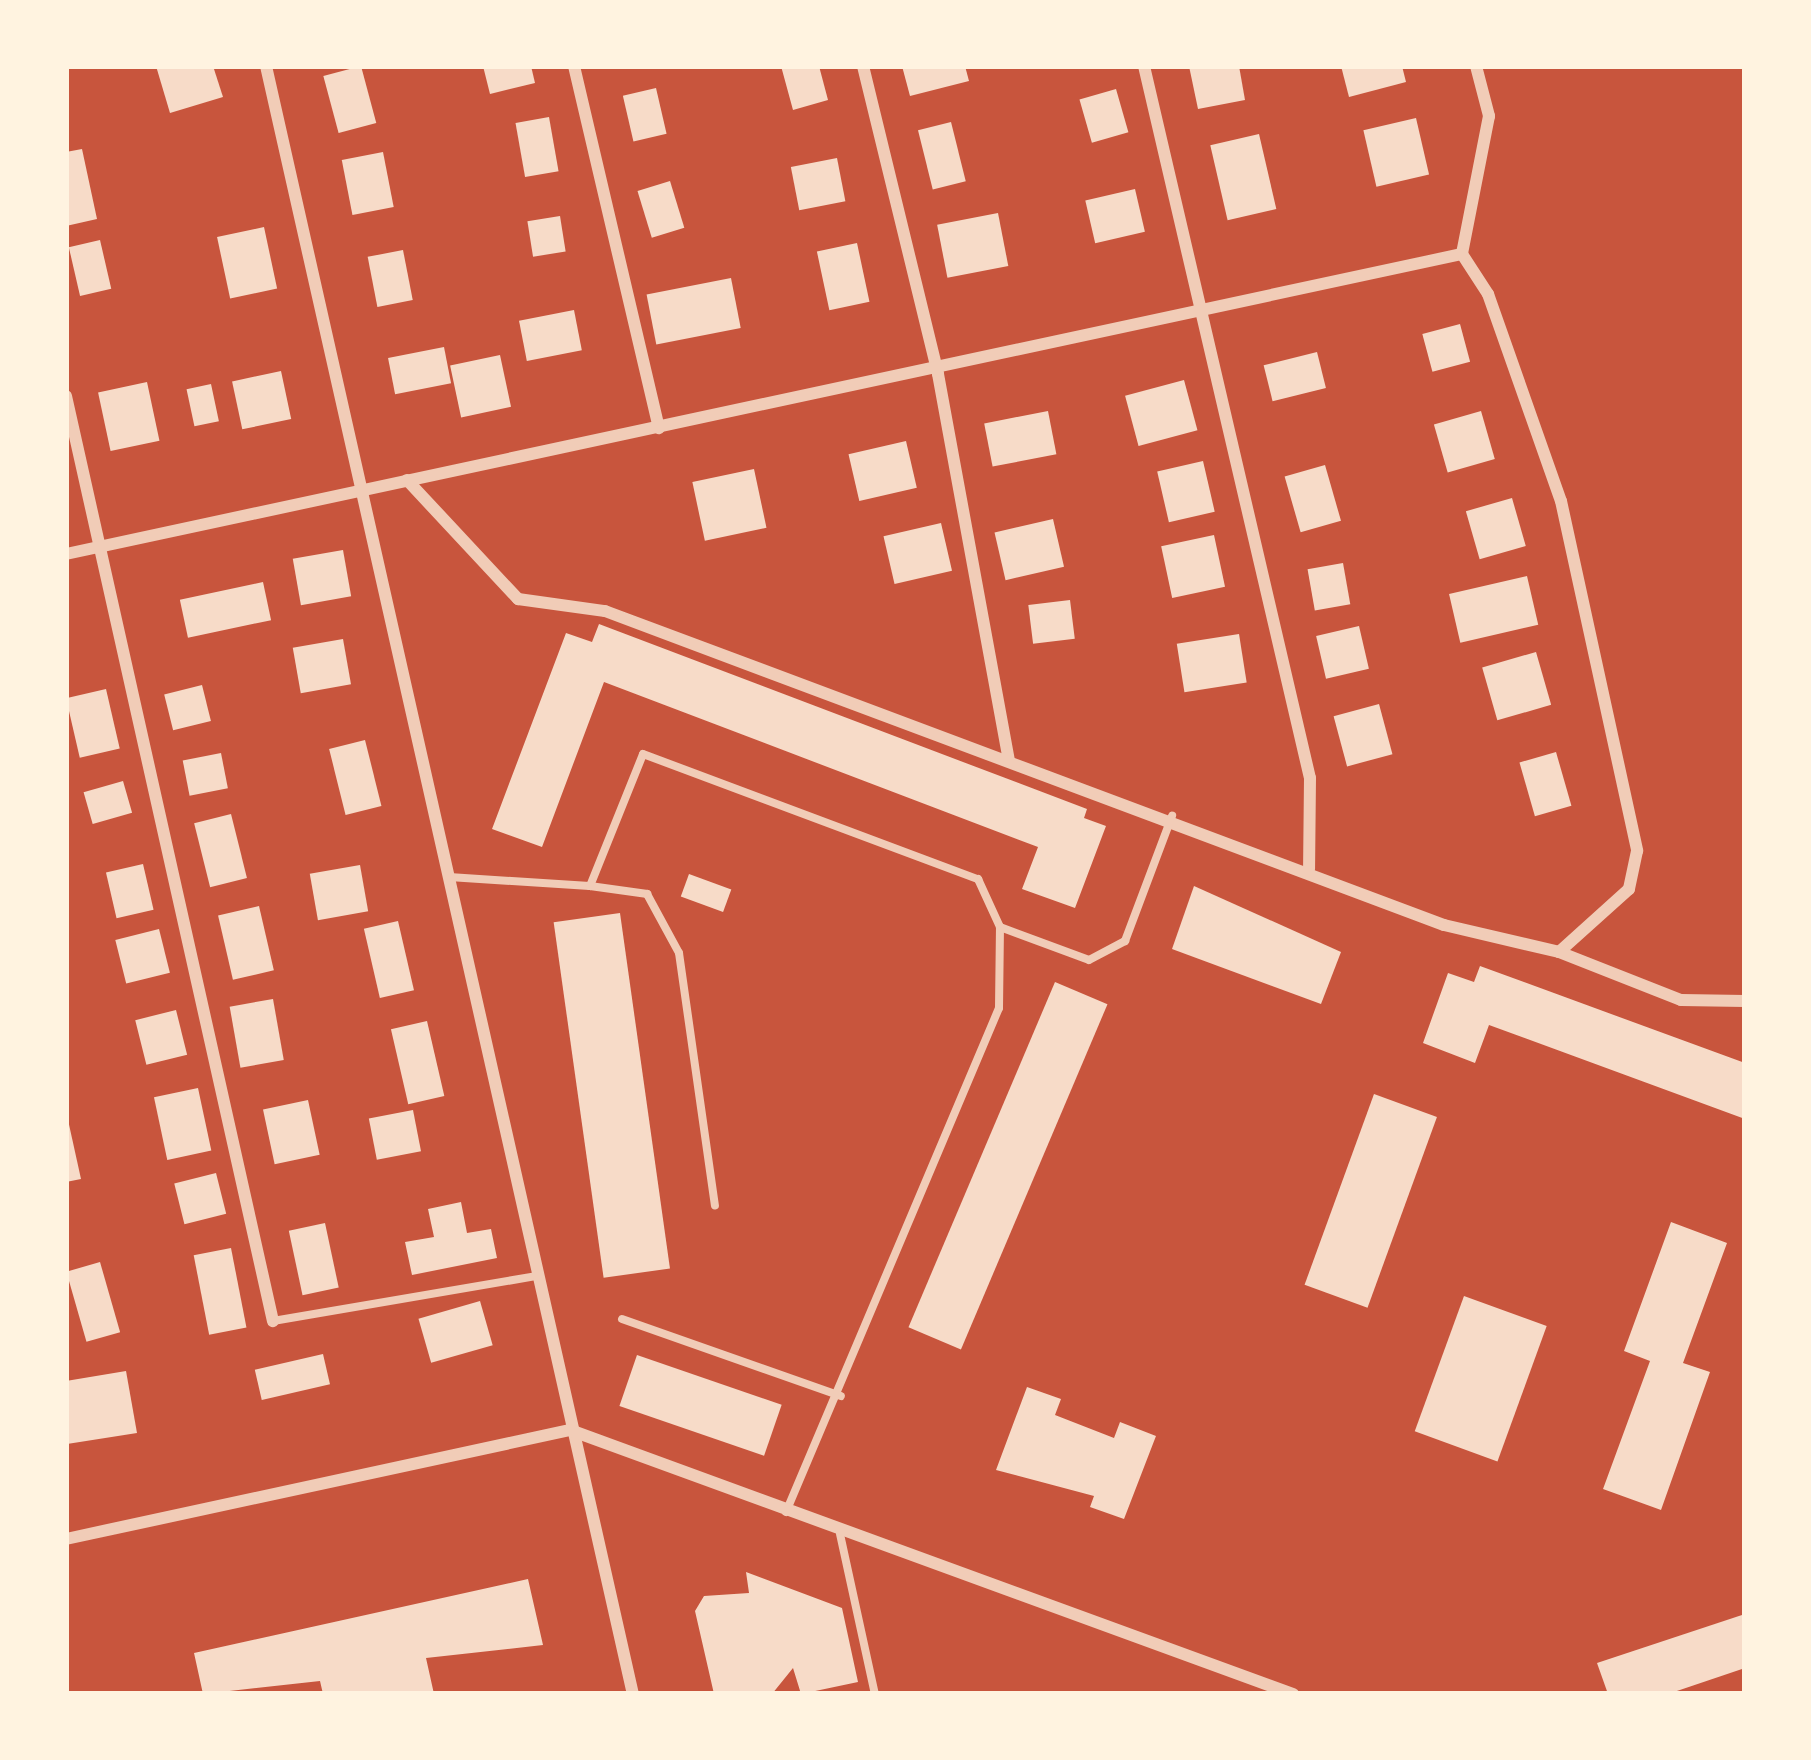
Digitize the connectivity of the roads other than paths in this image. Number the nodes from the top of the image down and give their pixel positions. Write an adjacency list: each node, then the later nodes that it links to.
1 (266, 66): 12 (street)
2 (574, 66): 10 (street)
3 (863, 66): 8 (street)
4 (1144, 66): 7 (street)
5 (1476, 66): 6 (street)
6 (1462, 254): 7 (street); 21 (street)
7 (1200, 313): 8 (street); 17 (street)
8 (938, 374): 10 (street); 15 (street)
9 (66, 396): 13 (street)
10 (659, 428): 11 (street)
11 (406, 481): 12 (street); 15 (street)
12 (360, 494): 13 (street); 18 (street)
13 (100, 545): 14 (street); 26 (street)
14 (66, 554)
15 (1010, 760): 16 (street)
16 (1172, 816): 17 (street); 20 (lane)
17 (1309, 869): 21 (street)
18 (449, 877): 19 (lane); 24 (street)
19 (590, 886): 20 (lane); 23 (lane)
20 (1000, 927): 27 (lane)
21 (1559, 952): 22 (street)
22 (1745, 1001)
23 (715, 1205)
24 (537, 1276): 26 (lane); 28 (street)
25 (622, 1319): 27 (lane)
26 (273, 1321)
27 (841, 1396): 29 (lane)
28 (571, 1430): 29 (street); 31 (street); 32 (street)
29 (785, 1514): 30 (street)
30 (840, 1534): 33 (lane); 34 (street)
31 (66, 1539)
32 (634, 1694)
33 (875, 1694)
34 (1293, 1694)

